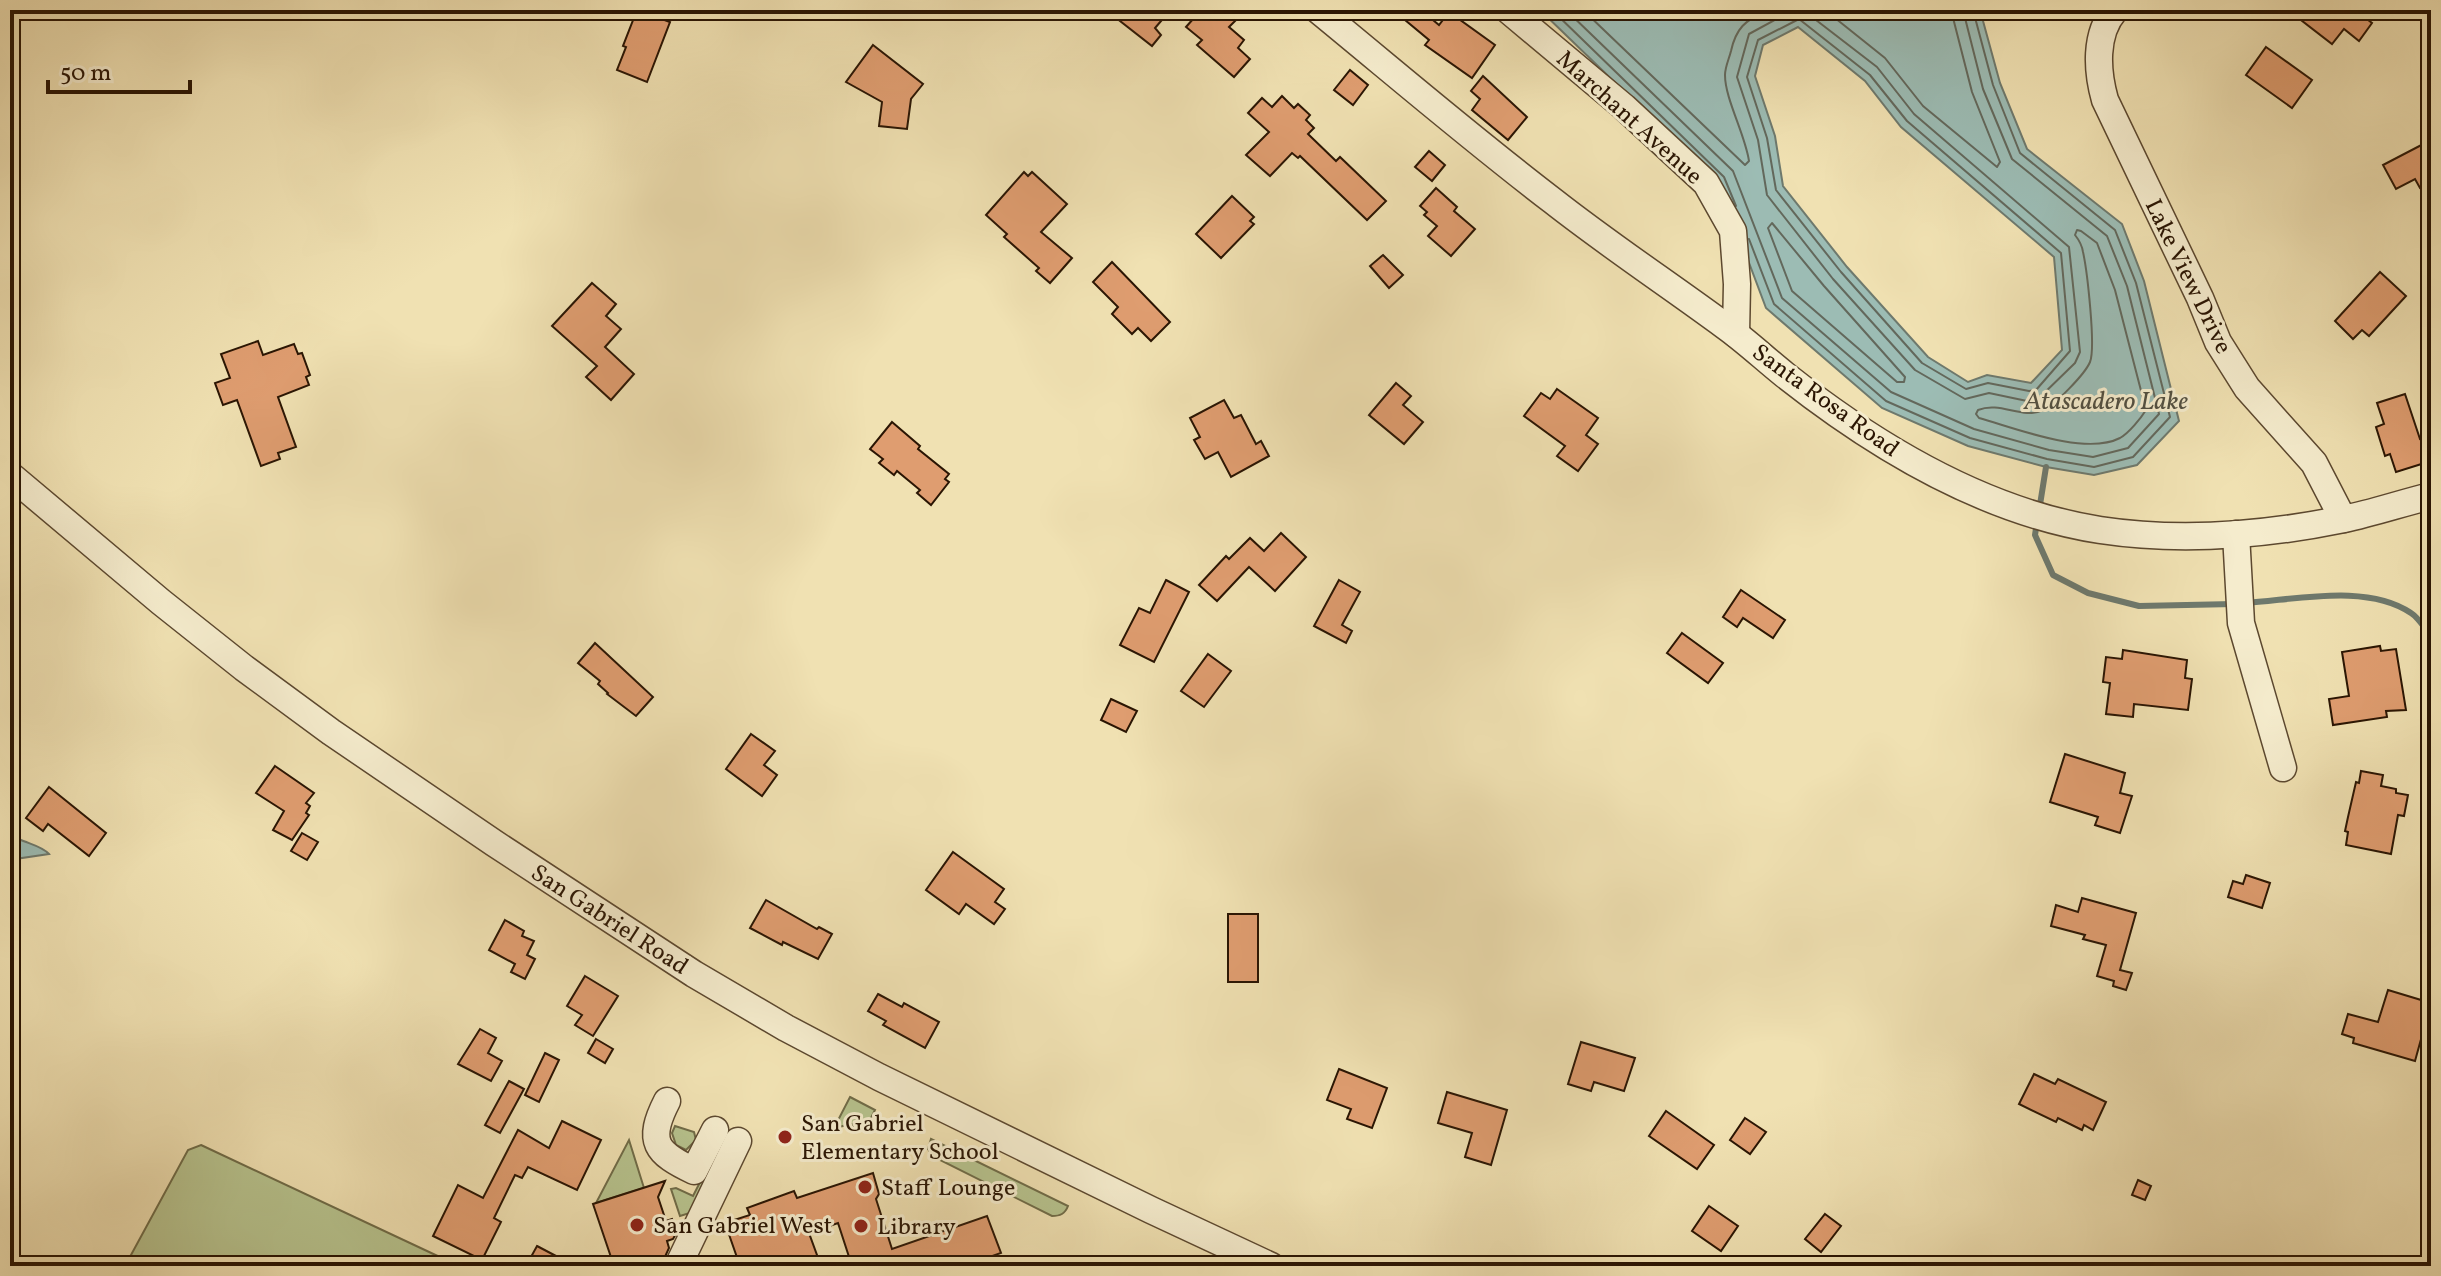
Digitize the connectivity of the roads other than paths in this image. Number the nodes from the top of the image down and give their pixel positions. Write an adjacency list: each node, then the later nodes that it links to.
1 (1318, 10): 4 (street, Santa Rosa Road)
2 (1508, 10): 4 (street, Marchant Avenue)
3 (2115, 10): 7 (street, Lake View Drive)
4 (1736, 334): 8 (street, Santa Rosa Road)
5 (10, 475): 12 (street, San Gabriel Road)
6 (2431, 496): 7 (street, Santa Rosa Road)
7 (2343, 519): 8 (street, Santa Rosa Road)
8 (2236, 534): 9 (street)
9 (2283, 768)
10 (667, 1101): 11 (street)
11 (678, 1266)
12 (1271, 1266)

